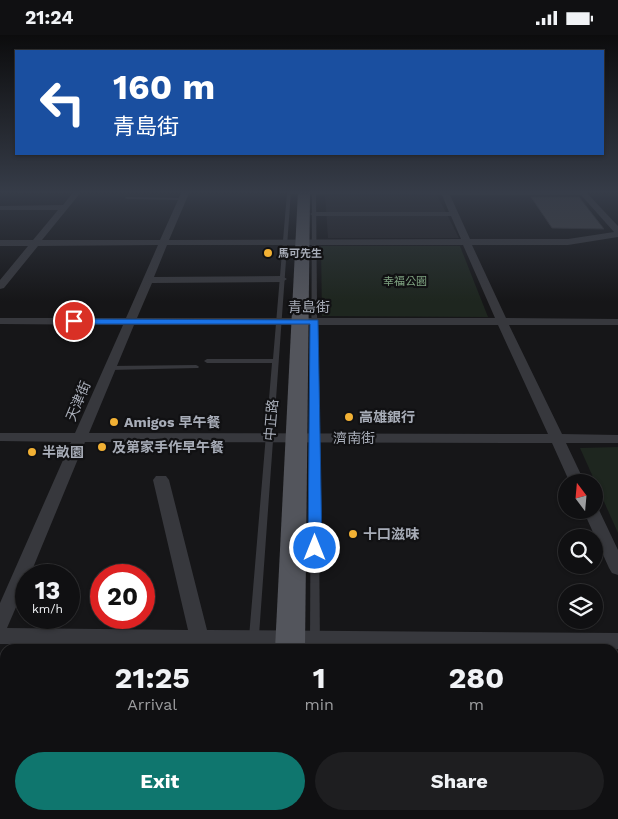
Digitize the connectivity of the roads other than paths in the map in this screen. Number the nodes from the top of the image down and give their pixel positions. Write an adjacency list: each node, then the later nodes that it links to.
1 (48, 228): 12 (street)
2 (169, 228): 8 (street, 天津街)
3 (298, 228): 9 (lane, 中正路)
4 (303, 228): 9 (main road, 中正路)
5 (308, 228): 9 (lane, 中正路)
6 (460, 228): 10 (street)
7 (618, 233): 10 (street)
8 (163, 242): 9 (street); 12 (street); 14 (street, 天津街)
9 (301, 242): 10 (street); 13 (lane, 中正路); 18 (main road, 中正路)
10 (468, 242): 19 (street)
11 (0, 243): 12 (street)
12 (35, 243): 15 (street)
13 (282, 279): 14 (street); 18 (lane, 中正路)
14 (148, 280): 17 (street, 天津街)
15 (0, 286)
16 (0, 321): 17 (street, 青島街)
17 (130, 321): 18 (street, 青島街); 24 (street, 天津街)
18 (298, 322): 19 (street, 青島街); 22 (lane, 中正路); 28 (main road, 中正路)
19 (502, 322): 20 (street, 青島街); 29 (street)
20 (618, 322)
21 (208, 361): 22 (lane)
22 (276, 361): 27 (lane, 中正路)
23 (196, 367): 24 (lane)
24 (110, 368): 26 (street, 天津街)
25 (0, 437): 26 (street, 濟南街)
26 (80, 437): 27 (street, 濟南街); 35 (street, 天津街)
27 (270, 438): 28 (street, 濟南街); 39 (lane, 中正路)
28 (306, 438): 29 (street, 濟南街); 40 (main road, 中正路); 41 (lane, 中正路)
29 (557, 439): 30 (street, 濟南街); 31 (street)
30 (618, 439)
31 (574, 474)
32 (161, 480): 37 (street)
33 (595, 519): 34 (street)
34 (618, 568)
35 (0, 624)
36 (0, 636): 37 (street)
37 (200, 638): 39 (street)
38 (618, 641): 41 (street)
39 (254, 644): 40 (street)
40 (290, 644): 41 (street)
41 (315, 644)

